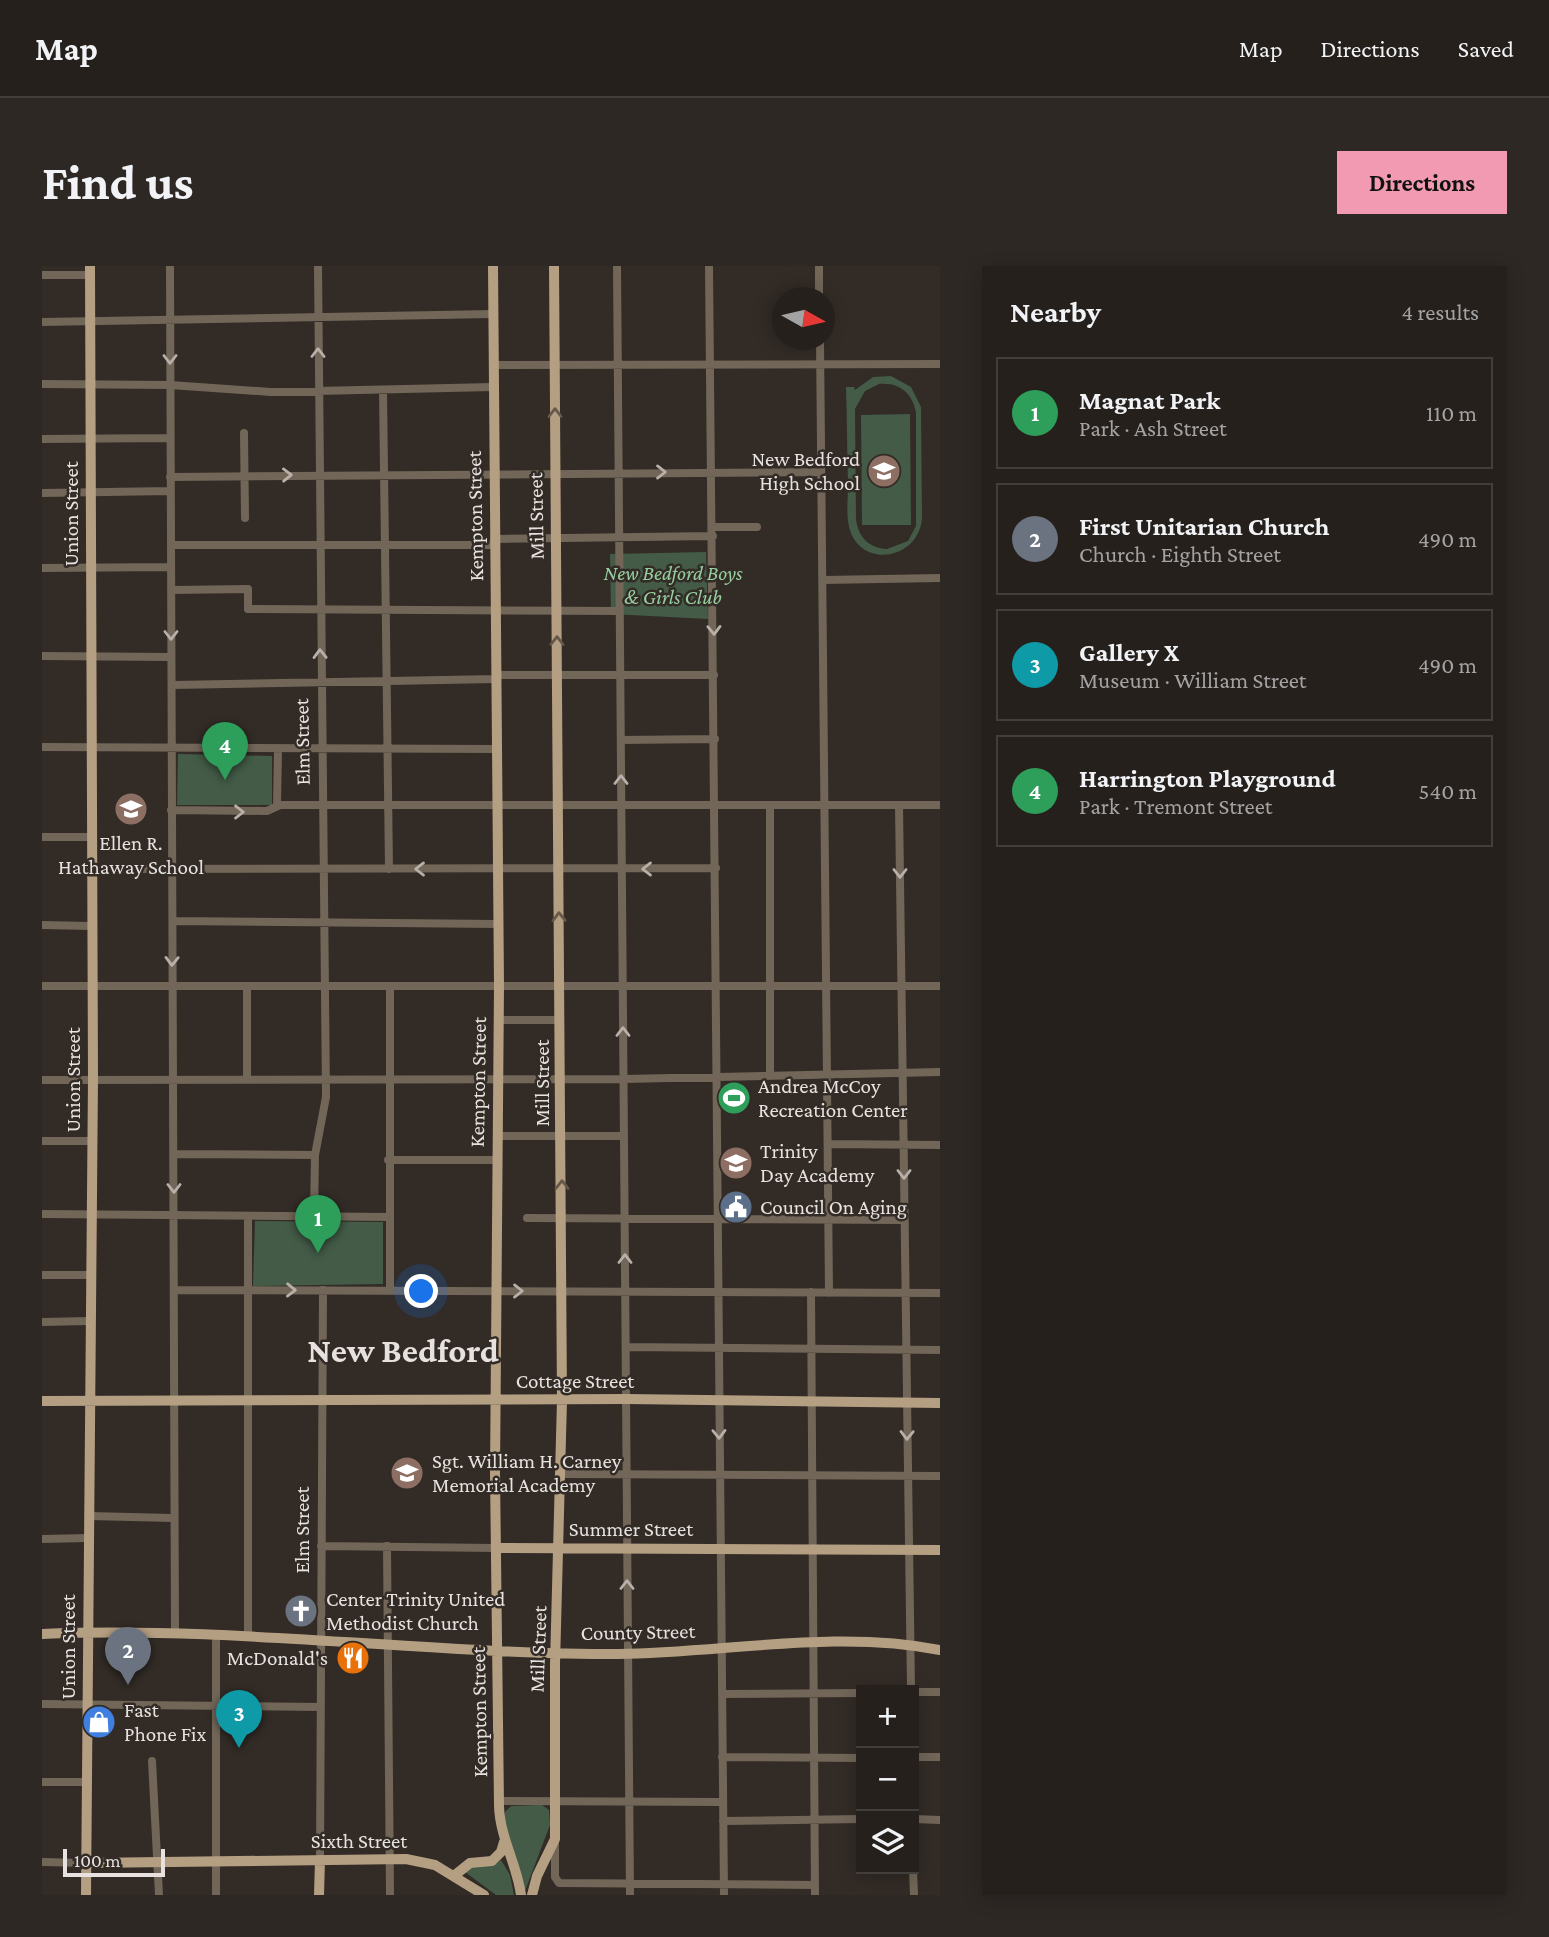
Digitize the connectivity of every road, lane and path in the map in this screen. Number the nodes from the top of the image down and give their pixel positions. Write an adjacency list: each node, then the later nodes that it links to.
1 (170, 266): 13 (street)
2 (318, 266): 12 (street, Elm Street)
3 (493, 266): 11 (main road, Kempton Street)
4 (554, 266): 20 (main road, Mill Street)
5 (617, 266): 21 (street)
6 (709, 266): 22 (street)
7 (819, 266): 10 (street)
8 (90, 271): 9 (street); 15 (main road, Union Street)
9 (42, 275)
10 (819, 287)
11 (493, 314): 12 (street); 19 (main road, Kempton Street)
12 (318, 316): 13 (street); 28 (street, Elm Street, one-way to 12)
13 (170, 321): 15 (street); 25 (street, one-way to 25)
14 (42, 322): 15 (street)
15 (90, 322): 24 (main road, Union Street)
16 (820, 350): 17 (street)
17 (821, 364): 18 (street); 22 (street); 35 (street)
18 (940, 364)
19 (493, 365): 20 (street); 26 (main road, Kempton Street)
20 (555, 365): 21 (street); 37 (main road, Mill Street, one-way to 20)
21 (618, 365): 22 (street); 33 (street)
22 (711, 366): 34 (street)
23 (42, 384): 24 (street)
24 (90, 384): 25 (street); 30 (main road, Union Street)
25 (170, 385): 28 (street); 31 (street)
26 (493, 387): 27 (street); 38 (main road, Kempton Street)
27 (383, 390): 28 (street); 36 (street)
28 (318, 392): 40 (street, Elm Street)
29 (244, 433): 39 (street)
30 (90, 438): 31 (street); 32 (street); 43 (main road, Union Street)
31 (169, 438): 41 (street)
32 (42, 439)
33 (619, 472): 34 (street, one-way to 34); 37 (street); 48 (street)
34 (712, 472): 35 (street); 47 (street)
35 (821, 472): 58 (street)
36 (384, 473): 38 (street); 40 (street); 53 (street)
37 (555, 473): 38 (street); 49 (main road, Mill Street)
38 (494, 474): 50 (main road, Kempton Street)
39 (245, 475): 40 (street, one-way to 40); 41 (street); 45 (street)
40 (318, 475): 52 (street, Elm Street)
41 (170, 477): 42 (street)
42 (170, 491): 43 (street); 51 (street)
43 (90, 492): 44 (street); 54 (main road, Union Street)
44 (42, 493)
45 (245, 518)
46 (757, 527): 47 (street)
47 (713, 532): 48 (street); 68 (street, one-way to 68)
48 (620, 537): 49 (street); 64 (street)
49 (556, 538): 50 (street); 63 (main road, Mill Street)
50 (495, 542): 53 (street); 62 (main road, Kempton Street)
51 (171, 545): 52 (street); 55 (street)
52 (318, 545): 53 (street); 60 (street, Elm Street)
53 (385, 545): 61 (street)
54 (91, 567): 55 (street); 56 (street); 66 (main road, Union Street)
55 (171, 567): 59 (street)
56 (42, 568)
57 (940, 578): 58 (street)
58 (823, 580): 85 (street)
59 (171, 590): 60 (street); 67 (street, one-way to 67)
60 (319, 610): 61 (street); 73 (street, Elm Street, one-way to 60)
61 (386, 611): 62 (street); 72 (street)
62 (495, 611): 63 (street); 71 (main road, Kempton Street)
63 (556, 611): 64 (street); 69 (main road, Mill Street, one-way to 63)
64 (620, 611): 70 (street)
65 (42, 656): 66 (street)
66 (91, 657): 67 (street); 78 (main road, Union Street)
67 (171, 657): 74 (street)
68 (714, 674): 70 (street); 75 (street)
69 (557, 675): 70 (street); 71 (street); 92 (main road, Mill Street)
70 (621, 675): 76 (street)
71 (496, 677): 72 (street); 81 (main road, Kempton Street)
72 (387, 681): 73 (street); 80 (street)
73 (320, 682): 74 (street); 83 (street, Elm Street)
74 (172, 685): 79 (street)
75 (715, 738): 76 (street); 84 (street)
76 (621, 740): 93 (street, one-way to 76)
77 (42, 747): 78 (street)
78 (92, 748): 79 (street); 97 (main road, Union Street)
79 (172, 748): 82 (street); 95 (street)
80 (387, 749): 81 (street); 83 (street); 90 (street)
81 (496, 749): 91 (main road, Kempton Street)
82 (278, 750): 83 (street); 88 (street)
83 (321, 750): 89 (street, Elm Street)
84 (715, 803): 93 (street); 94 (street); 98 (street)
85 (825, 804): 86 (street); 94 (street); 122 (street)
86 (899, 804): 87 (street); 123 (street, one-way to 123)
87 (940, 804)
88 (277, 805): 89 (street); 95 (street, one-way to 88)
89 (321, 805): 90 (street); 100 (street, Elm Street)
90 (388, 806): 91 (street); 101 (street)
91 (497, 806): 92 (street); 102 (main road, Kempton Street)
92 (558, 806): 93 (street); 103 (main road, Mill Street)
93 (621, 806): 104 (street)
94 (770, 806): 111 (street)
95 (171, 810): 105 (street)
96 (42, 837): 97 (street)
97 (92, 837): 99 (main road, Union Street)
98 (716, 868): 104 (street, one-way to 104); 121 (street)
99 (92, 869): 105 (street); 110 (main road, Union Street)
100 (322, 869): 101 (street); 105 (street); 107 (street, Elm Street)
101 (388, 869): 102 (street, one-way to 101)
102 (498, 869): 103 (street); 108 (main road, Kempton Street)
103 (559, 869): 104 (street); 119 (main road, Mill Street, one-way to 103)
104 (622, 869): 120 (street)
105 (171, 870): 106 (street)
106 (173, 920): 107 (street); 114 (street, one-way to 114)
107 (322, 922): 108 (street); 116 (street, Elm Street)
108 (498, 924): 118 (main road, Kempton Street)
109 (42, 925): 110 (street)
110 (92, 926): 113 (main road, Union Street)
111 (770, 985): 121 (street); 122 (street); 129 (street)
112 (42, 986): 113 (street)
113 (93, 986): 114 (street); 132 (main road, Union Street)
114 (172, 986): 115 (street); 135 (street)
115 (247, 986): 116 (street); 133 (street)
116 (323, 986): 117 (street); 134 (street, Elm Street)
117 (390, 986): 118 (street); 136 (street)
118 (499, 986): 119 (street); 125 (main road, Kempton Street)
119 (560, 986): 120 (street); 126 (main road, Mill Street)
120 (623, 986): 121 (street); 138 (street, one-way to 120)
121 (716, 986): 131 (street)
122 (827, 986): 123 (street); 130 (street)
123 (901, 986): 124 (street); 128 (street)
124 (940, 986)
125 (498, 1020): 126 (street); 140 (main road, Kempton Street)
126 (560, 1020): 137 (main road, Mill Street)
127 (940, 1072): 128 (street)
128 (902, 1074): 130 (street); 147 (street)
129 (770, 1075): 130 (street); 131 (street)
130 (827, 1075): 146 (street)
131 (716, 1077): 138 (street); 162 (street)
132 (93, 1078): 135 (street); 139 (street); 145 (main road, Union Street)
133 (247, 1078): 134 (street); 135 (street)
134 (325, 1078): 136 (street); 150 (street, Elm Street)
135 (173, 1079): 149 (street)
136 (388, 1079): 140 (street); 151 (street)
137 (561, 1079): 138 (street); 140 (street); 142 (main road, Mill Street)
138 (624, 1079): 143 (street)
139 (42, 1080)
140 (498, 1080): 141 (main road, Kempton Street)
141 (497, 1136): 142 (street); 152 (main road, Kempton Street)
142 (561, 1136): 143 (street); 160 (main road, Mill Street, one-way to 142)
143 (624, 1136): 161 (street)
144 (42, 1141): 145 (street)
145 (92, 1141): 154 (main road, Union Street)
146 (828, 1144): 147 (street); 163 (street)
147 (904, 1144): 148 (street); 164 (street, one-way to 164)
148 (940, 1145)
149 (174, 1154): 150 (street); 155 (street, one-way to 155)
150 (315, 1155): 156 (street, Elm Street)
151 (388, 1160): 152 (street); 158 (street)
152 (496, 1160): 171 (main road, Kempton Street)
153 (42, 1214): 154 (street)
154 (91, 1214): 155 (street); 166 (main road, Union Street)
155 (174, 1214): 157 (street); 168 (street)
156 (314, 1216): 157 (street); 158 (street)
157 (248, 1217): 167 (street)
158 (389, 1217): 170 (street)
159 (527, 1218): 160 (street)
160 (562, 1218): 161 (street); 172 (main road, Mill Street)
161 (625, 1219): 162 (street); 173 (street, one-way to 161)
162 (717, 1219): 163 (street); 174 (street)
163 (828, 1219): 164 (street); 176 (street)
164 (904, 1220): 177 (street)
165 (42, 1275): 166 (street)
166 (90, 1275): 179 (main road, Union Street)
167 (248, 1289): 168 (street); 169 (street, one-way to 169); 193 (street)
168 (174, 1290): 192 (street)
169 (323, 1290): 170 (street); 189 (street, Elm Street)
170 (390, 1291): 171 (street)
171 (496, 1291): 172 (street, one-way to 172); 190 (main road, Kempton Street)
172 (562, 1291): 173 (street); 191 (main road, Mill Street)
173 (625, 1292): 174 (street); 182 (street)
174 (719, 1293): 175 (street); 181 (street)
175 (811, 1293): 176 (street); 183 (street)
176 (829, 1293): 177 (street)
177 (906, 1293): 178 (street); 184 (street)
178 (940, 1293)
179 (90, 1321): 180 (street); 188 (main road, Union Street)
180 (42, 1322)
181 (718, 1346): 182 (street); 183 (street); 194 (street)
182 (626, 1347): 186 (street)
183 (811, 1348): 184 (street); 195 (street)
184 (906, 1350): 185 (street); 196 (street)
185 (940, 1350)
186 (626, 1399): 191 (main road, Cottage Street); 194 (main road, Cottage Street); 199 (street)
187 (42, 1401): 188 (main road, Cottage Street)
188 (89, 1401): 192 (main road, Cottage Street); 204 (main road, Union Street)
189 (322, 1401): 190 (main road, Cottage Street); 193 (main road, Cottage Street); 208 (street, Elm Street)
190 (496, 1401): 191 (main road, Cottage Street); 210 (main road, Kempton Street)
191 (562, 1401): 198 (main road, Mill Street)
192 (176, 1402): 193 (main road, Cottage Street); 205 (street)
193 (248, 1402): 221 (street)
194 (719, 1402): 195 (main road, Cottage Street); 200 (street, one-way to 200)
195 (811, 1402): 196 (main road, Cottage Street); 201 (street)
196 (908, 1403): 197 (main road, Cottage Street); 202 (street, one-way to 202)
197 (940, 1403)
198 (561, 1474): 199 (street); 211 (main road, Mill Street)
199 (626, 1475): 200 (street); 212 (street)
200 (719, 1475): 201 (street); 213 (street)
201 (811, 1475): 202 (street); 215 (street)
202 (907, 1476): 203 (street); 214 (street)
203 (940, 1476)
204 (89, 1516): 205 (street); 206 (main road, Union Street)
205 (173, 1518): 218 (street)
206 (88, 1538): 207 (street); 217 (main road, Union Street)
207 (42, 1539)
208 (321, 1546): 209 (street, Summer Street); 222 (street, Elm Street)
209 (387, 1546): 210 (street, Summer Street); 223 (street)
210 (496, 1548): 211 (main road, Summer Street); 228 (main road, Kempton Street)
211 (560, 1549): 212 (main road, Summer Street); 229 (main road, Mill Street)
212 (627, 1549): 213 (main road, Summer Street); 230 (street, one-way to 212)
213 (718, 1549): 215 (main road, Summer Street); 226 (street)
214 (909, 1549): 215 (main road, Summer Street); 216 (main road, Summer Street); 225 (street)
215 (812, 1550): 224 (street)
216 (940, 1550)
217 (87, 1632): 218 (main road, County Street); 219 (main road, County Street); 238 (main road, Union Street)
218 (175, 1633): 220 (main road, County Street)
219 (42, 1634)
220 (216, 1635): 221 (main road, County Street); 239 (street)
221 (248, 1637): 222 (main road, County Street)
222 (321, 1640): 223 (main road, County Street); 240 (street, Elm Street)
223 (388, 1643): 228 (main road, County Street); 260 (street)
224 (812, 1644): 225 (main road, County Street); 226 (main road, County Street); 236 (street)
225 (910, 1645): 227 (main road, County Street); 231 (street)
226 (721, 1649): 230 (main road, County Street); 235 (street)
227 (940, 1650)
228 (498, 1651): 229 (main road, County Street); 249 (main road, Kempton Street)
229 (557, 1652): 230 (main road, County Street); 250 (main road, Mill Street)
230 (628, 1653): 251 (street)
231 (912, 1685)
232 (919, 1691): 233 (street)
233 (940, 1692)
234 (856, 1693): 236 (street)
235 (722, 1694): 236 (street); 241 (street)
236 (814, 1694): 242 (street)
237 (42, 1704): 238 (street)
238 (87, 1704): 239 (street); 248 (main road, Union Street)
239 (216, 1706): 240 (street); 265 (street)
240 (321, 1707): 261 (street, Elm Street)
241 (722, 1757): 242 (street); 252 (street)
242 (814, 1757): 245 (street); 255 (street)
243 (919, 1757): 244 (street)
244 (940, 1757)
245 (856, 1758)
246 (152, 1761): 264 (street)
247 (42, 1782): 248 (street)
248 (86, 1782): 263 (main road, Union Street)
249 (499, 1801): 250 (street); 259 (main road, Kempton Street)
250 (555, 1802): 251 (street); 258 (main road, Mill Street)
251 (630, 1802): 252 (street); 269 (street)
252 (723, 1802): 257 (street)
253 (856, 1819): 255 (street)
254 (919, 1819): 256 (street)
255 (815, 1820): 257 (street); 270 (street)
256 (940, 1820)
257 (723, 1821): 268 (street)
258 (555, 1839): 269 (street); 278 (main road, Mill Street)
259 (504, 1842): 267 (main road); 277 (main road, Kempton Street)
260 (390, 1858): 261 (main road, Sixth Street); 267 (main road, Sixth Street); 275 (street)
261 (320, 1860): 265 (main road, Sixth Street); 274 (main road, Elm Street)
262 (42, 1862): 263 (street)
263 (86, 1863): 264 (main road, Sixth Street); 271 (main road, Union Street)
264 (158, 1863): 265 (main road, Sixth Street); 272 (street)
265 (216, 1863): 273 (street)
266 (914, 1874): 282 (street)
267 (455, 1875): 276 (main road, Sixth Street)
268 (723, 1883): 269 (street); 270 (street); 280 (street)
269 (630, 1884): 279 (street)
270 (815, 1885): 281 (street)
271 (86, 1895)
272 (159, 1895)
273 (216, 1895)
274 (319, 1895)
275 (390, 1895)
276 (484, 1895)
277 (521, 1895)
278 (532, 1895)
279 (630, 1895)
280 (723, 1895)
281 (815, 1895)
282 (914, 1895)

